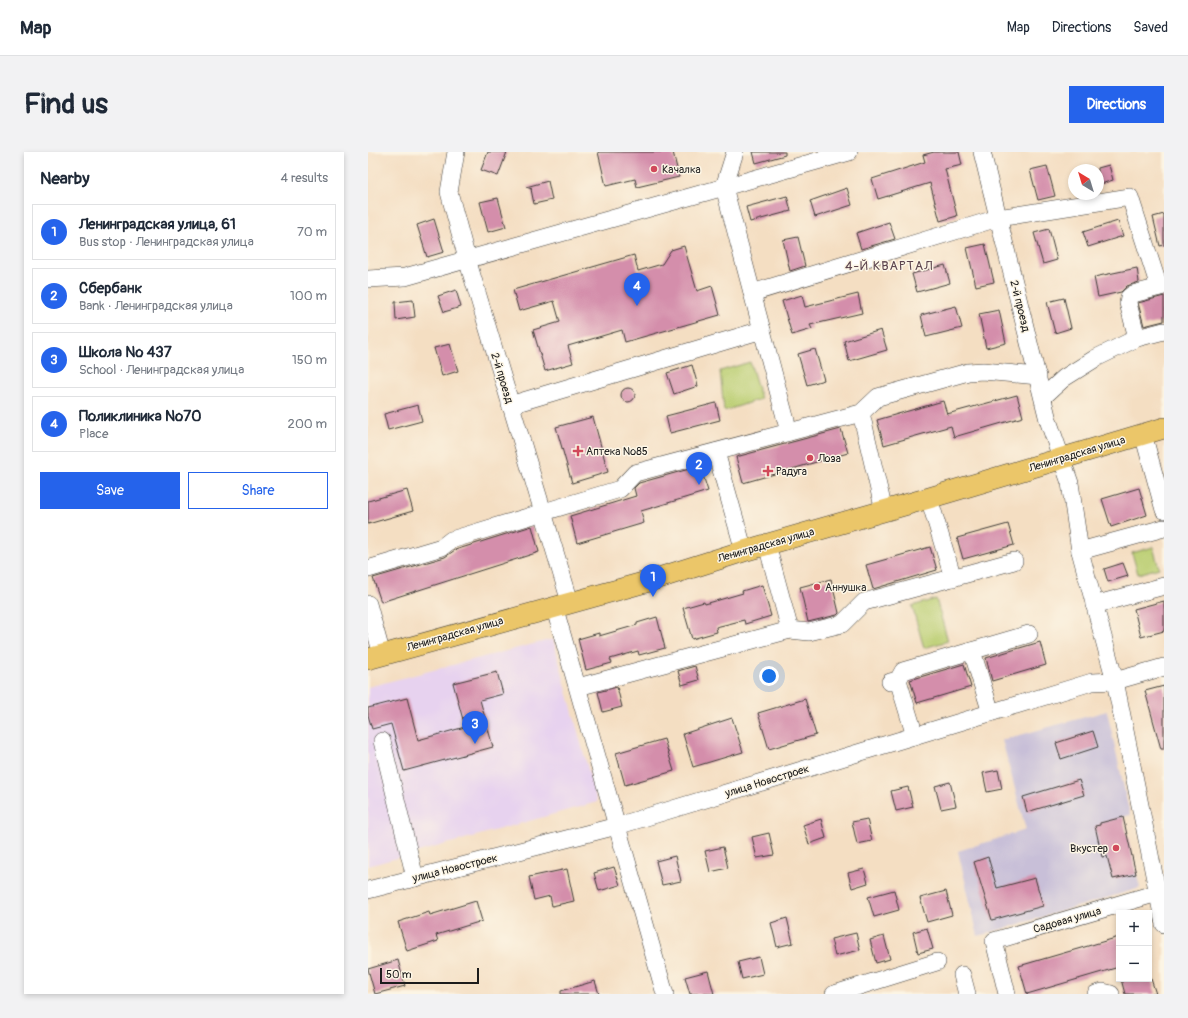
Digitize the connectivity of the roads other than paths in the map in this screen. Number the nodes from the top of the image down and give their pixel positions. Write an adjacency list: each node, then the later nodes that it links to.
1 (456, 152): 7 (street, 2-й проезд)
2 (735, 152): 5 (street)
3 (849, 152): 5 (street)
4 (982, 152): 6 (street, 2-й проезд)
5 (724, 187): 7 (street); 10 (street)
6 (998, 218): 9 (street); 10 (street); 14 (street, 2-й проезд)
7 (467, 259): 8 (street); 16 (street, 2-й проезд)
8 (368, 279)
9 (1162, 286): 13 (street)
10 (752, 293): 11 (street)
11 (762, 330): 16 (street); 19 (street)
12 (1164, 331): 13 (street)
13 (1137, 338): 15 (street)
14 (1038, 376): 15 (street, 2-й проезд); 17 (street)
15 (1043, 397): 22 (street, 2-й проезд)
16 (510, 405): 26 (street, 2-й проезд)
17 (861, 413): 19 (street); 25 (street)
18 (1164, 428): 20 (main road, Ленинградская улица)
19 (789, 432): 21 (street)
20 (1143, 434): 22 (main road, Ленинградская улица); 24 (street)
21 (716, 452): 26 (street); 29 (street)
22 (1062, 458): 23 (main road, Ленинградская улица); 30 (street, 2-й проезд)
23 (929, 498): 25 (main road, Ленинградская улица); 33 (street)
24 (1164, 510)
25 (884, 511): 28 (main road, Ленинградская улица)
26 (542, 513): 32 (street); 36 (street, 2-й проезд)
27 (1164, 528): 30 (street)
28 (767, 545): 29 (main road, Ленинградская улица); 38 (street)
29 (744, 551): 36 (main road, Ленинградская улица)
30 (1080, 551): 37 (street, 2-й проезд)
31 (1014, 561): 33 (street)
32 (368, 569)
33 (953, 578): 38 (street)
34 (1164, 586): 37 (street)
35 (368, 604): 41 (street)
36 (562, 604): 41 (main road, Ленинградская улица); 44 (street, 2-й проезд)
37 (1094, 605): 43 (street, 2-й проезд)
38 (790, 630): 44 (street)
39 (1029, 634): 40 (street)
40 (972, 651): 45 (street); 46 (street)
41 (375, 657)
42 (1164, 667): 43 (street, улица Новостроек)
43 (1115, 681): 45 (street, улица Новостроек); 51 (street, 2-й проезд)
44 (578, 687): 48 (street, 2-й проезд)
45 (991, 713): 46 (street, улица Новостроек)
46 (915, 736): 48 (street, улица Новостроек)
47 (382, 742): 49 (street)
48 (617, 826): 49 (street, улица Новостроек); 56 (street, 2-й проезд)
49 (414, 878): 50 (street, улица Новостроек)
50 (368, 890)
51 (1161, 892): 52 (street, 2-й проезд); 58 (street, Садовая улица)
52 (1164, 924)
53 (937, 962): 55 (street)
54 (962, 975): 57 (street)
55 (839, 993)
56 (666, 994)
57 (967, 994)
58 (1007, 994)
59 (1096, 994): 60 (street)
60 (1110, 994)

